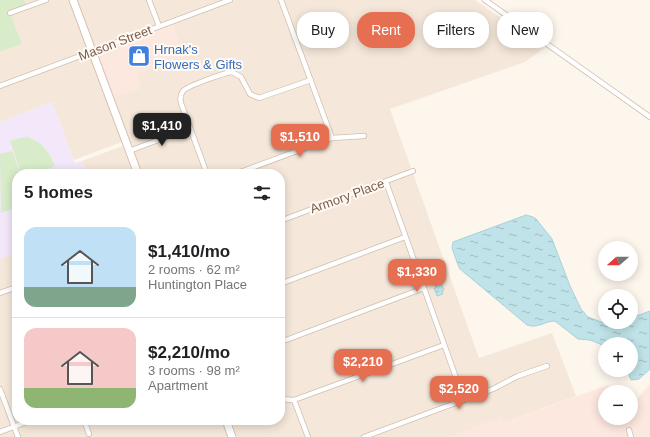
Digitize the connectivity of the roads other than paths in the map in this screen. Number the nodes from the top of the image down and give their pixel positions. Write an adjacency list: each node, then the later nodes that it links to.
1 (46, 0): 7 (street)
2 (73, 0): 9 (main road)
3 (149, 0): 8 (street)
4 (227, 0): 8 (street, Mason Street)
5 (281, 0): 10 (street)
6 (485, 0): 12 (street)
7 (10, 13)
8 (159, 26): 9 (street, Mason Street)
9 (92, 52): 11 (street, Mason Street); 16 (main road)
10 (311, 80): 13 (street); 15 (street)
11 (0, 86)
12 (650, 117)
13 (190, 128): 16 (street); 18 (street)
14 (364, 136): 15 (street)
15 (332, 138): 19 (street)
16 (129, 151): 17 (main road)
17 (136, 169)
18 (205, 169)
19 (248, 169)
20 (413, 171): 21 (street, Armory Place)
21 (386, 182): 22 (street, Armory Place); 23 (street)
22 (285, 219)
23 (406, 237): 24 (street); 25 (street)
24 (285, 282)
25 (424, 288): 28 (street); 29 (street)
26 (12, 289): 27 (street)
27 (0, 293)
28 (285, 340)
29 (444, 344): 33 (street); 34 (street)
30 (547, 366): 34 (street)
31 (0, 389): 35 (street)
32 (285, 400): 33 (street)
33 (294, 400): 45 (street)
34 (464, 400): 46 (street)
35 (12, 422)
36 (19, 425): 39 (street)
37 (86, 425): 42 (street)
38 (228, 425): 44 (main road)
39 (14, 427): 41 (street); 43 (street)
40 (629, 430): 47 (street)
41 (0, 432)
42 (89, 434)
43 (18, 437)
44 (232, 437)
45 (308, 437)
46 (364, 437)
47 (631, 437)

